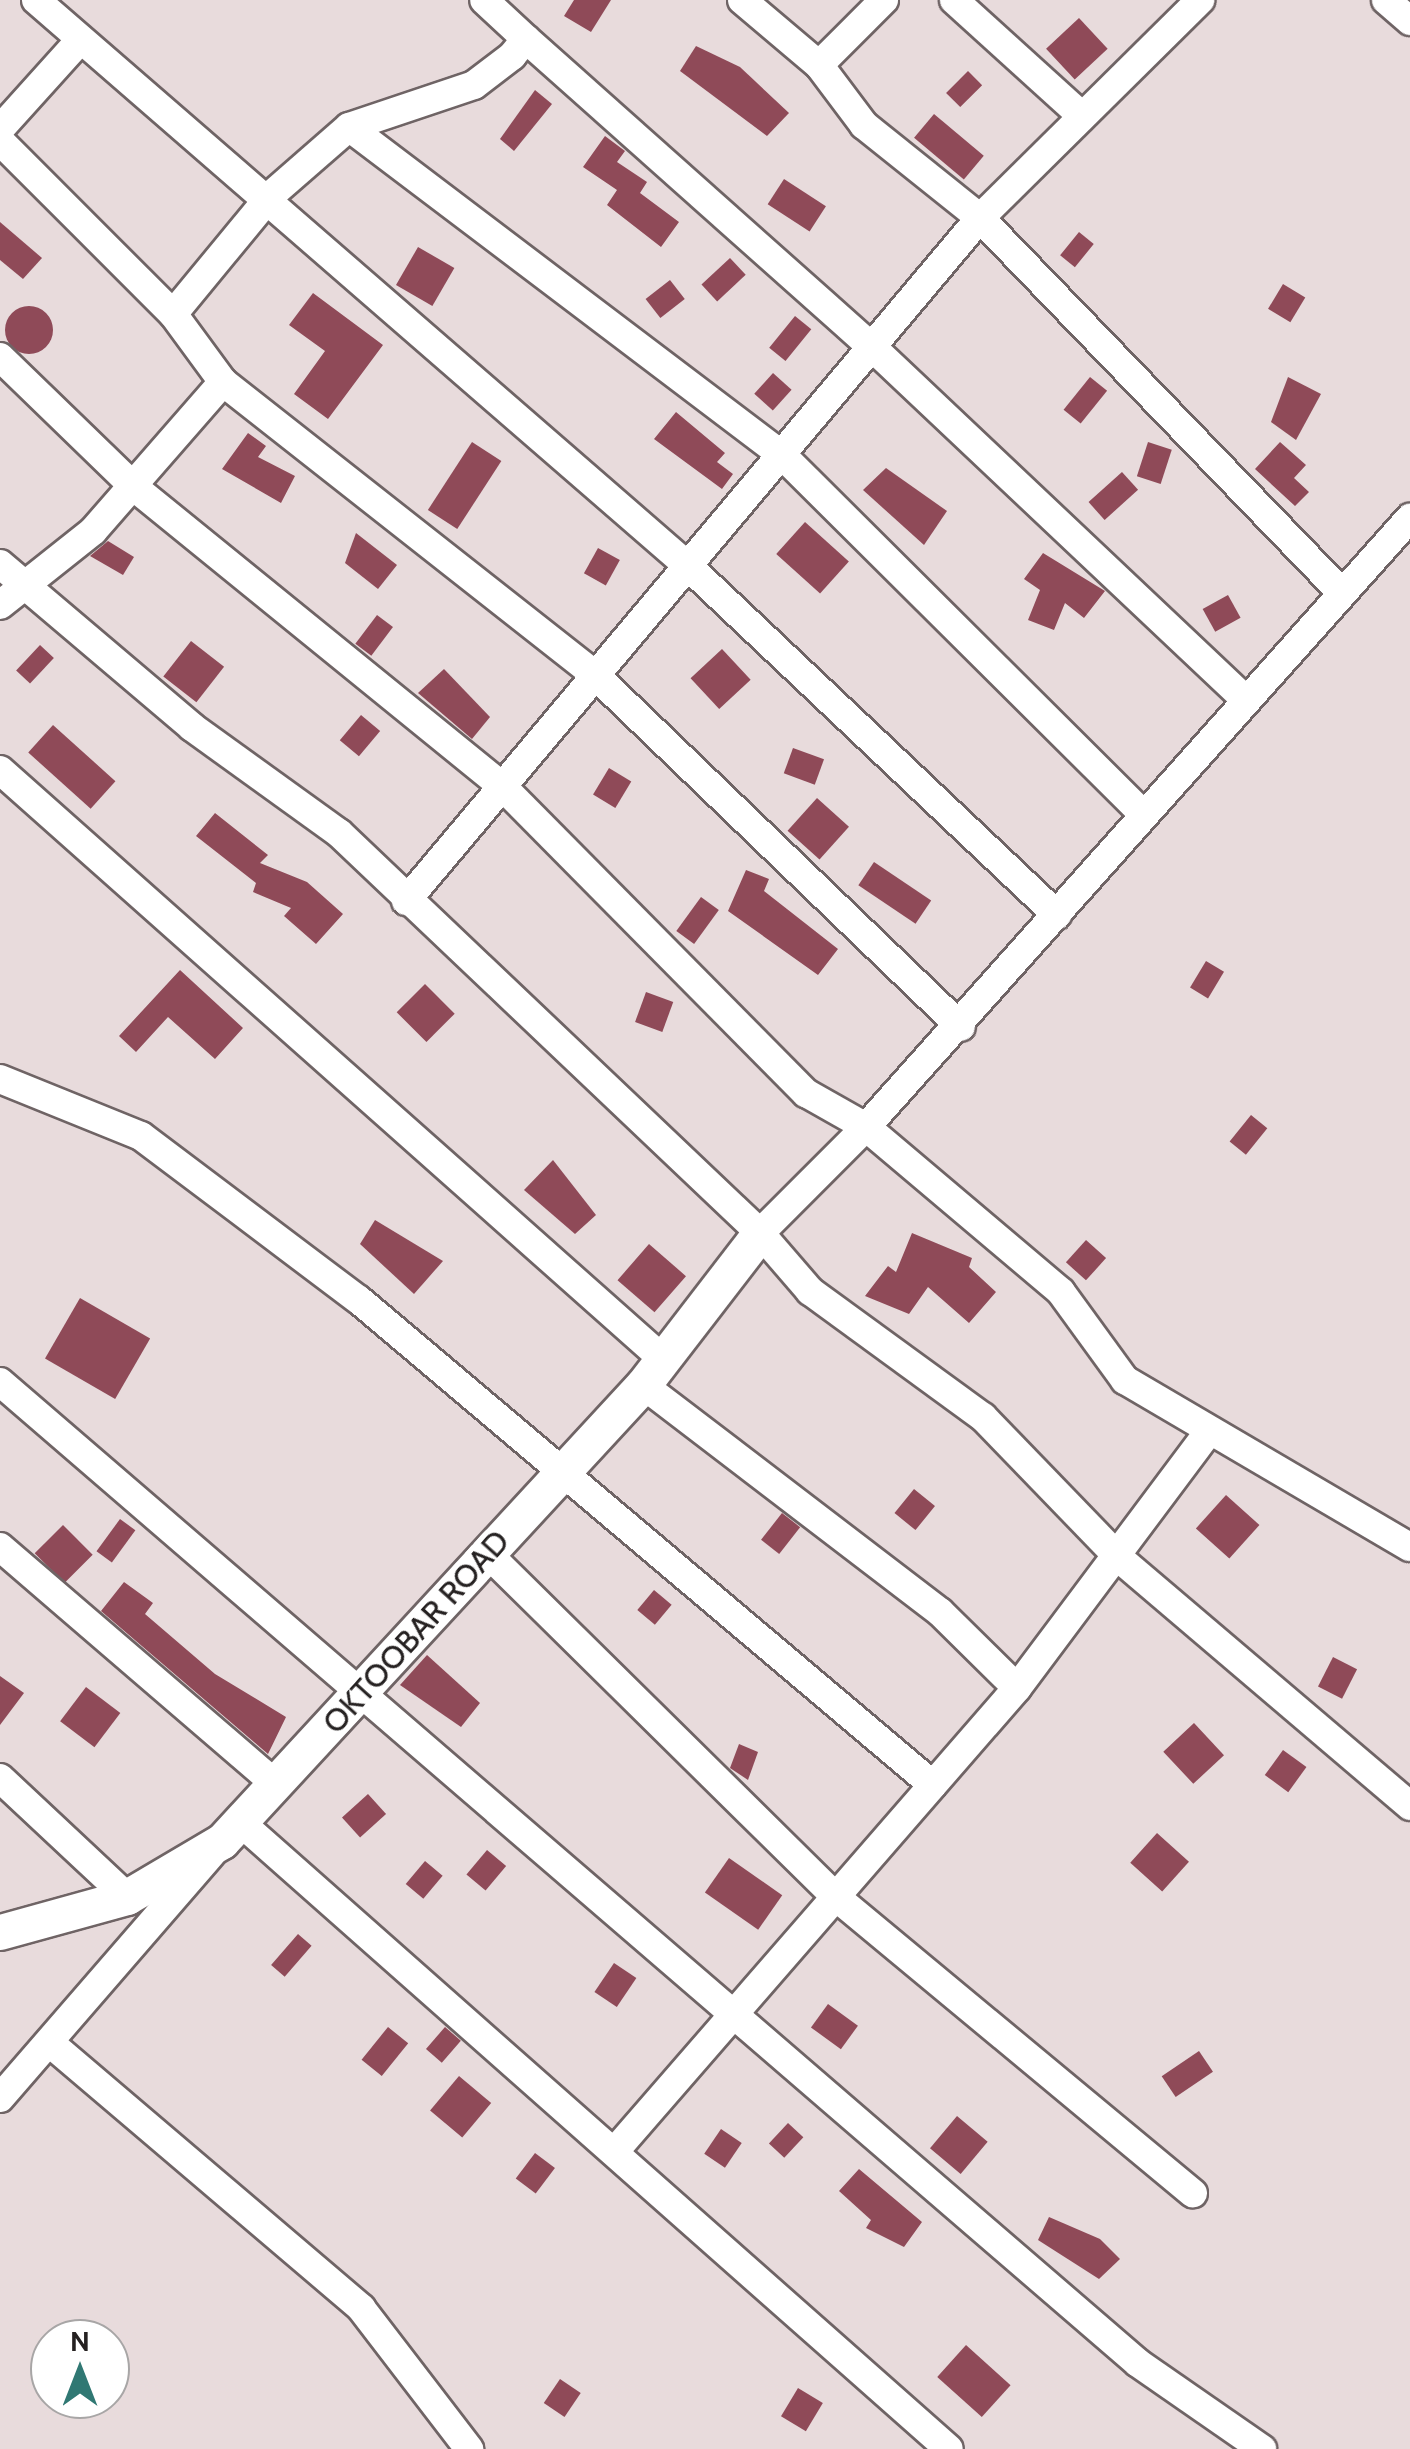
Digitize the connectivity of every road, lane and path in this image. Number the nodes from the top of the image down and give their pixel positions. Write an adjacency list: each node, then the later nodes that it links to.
1 (36, 0): 10 (street)
2 (484, 0): 9 (street)
3 (742, 0): 11 (street)
4 (884, 0): 11 (street)
5 (954, 0): 12 (street)
6 (1200, 0): 12 (street)
7 (1386, 0): 8 (street)
8 (1410, 21)
9 (526, 39): 13 (street); 19 (street)
10 (80, 40): 14 (street); 16 (street)
11 (819, 65): 17 (street)
12 (1082, 116): 17 (street)
13 (349, 127): 16 (street); 22 (street)
14 (0, 130)
15 (0, 142): 18 (street)
16 (271, 195): 18 (street); 26 (street)
17 (980, 218): 19 (street); 28 (street)
18 (173, 314): 21 (street)
19 (872, 346): 22 (street); 31 (street)
20 (0, 357): 23 (street)
21 (223, 382): 23 (street); 30 (street)
22 (782, 454): 26 (street); 34 (street)
23 (134, 487): 27 (street); 33 (street)
24 (1410, 518): 28 (street)
25 (0, 564): 27 (street)
26 (688, 566): 30 (street); 36 (street)
27 (23, 586): 29 (street); 35 (street)
28 (1342, 593): 31 (street)
29 (0, 606)
30 (596, 676): 33 (street); 37 (street)
31 (1246, 700): 34 (street)
32 (0, 770): 41 (street)
33 (504, 787): 35 (street); 39 (street)
34 (1143, 814): 36 (street)
35 (406, 901): 40 (street)
36 (1056, 915): 37 (street)
37 (961, 1027): 39 (street)
38 (0, 1079): 44 (street)
39 (866, 1127): 40 (street); 43 (street)
40 (760, 1233): 41 (street, OKTOOBAR ROAD); 48 (street)
41 (654, 1373): 44 (street, OKTOOBAR ROAD); 49 (street)
42 (0, 1382): 50 (street)
43 (1207, 1434): 46 (street); 48 (street)
44 (559, 1474): 47 (street, OKTOOBAR ROAD); 53 (street)
45 (0, 1546): 52 (street)
46 (1410, 1548)
47 (486, 1553): 50 (street, OKTOOBAR ROAD); 56 (street)
48 (1120, 1559): 49 (street); 54 (street)
49 (1017, 1688): 53 (street)
50 (358, 1699): 52 (street, OKTOOBAR ROAD); 59 (street)
51 (0, 1778): 57 (street)
52 (276, 1784): 55 (street, OKTOOBAR ROAD)
53 (933, 1785): 56 (street)
54 (1410, 1806)
55 (231, 1832): 57 (street, OKTOOBAR ROAD); 60 (street); 62 (street)
56 (836, 1896): 59 (street); 63 (street)
57 (127, 1897): 58 (street, OKTOOBAR ROAD)
58 (0, 1932)
59 (736, 2012): 62 (street); 66 (street)
60 (50, 2043): 61 (street); 64 (street)
61 (0, 2098)
62 (614, 2152): 65 (street)
63 (1193, 2192)
64 (469, 2449)
65 (949, 2449)
66 (1262, 2449)

